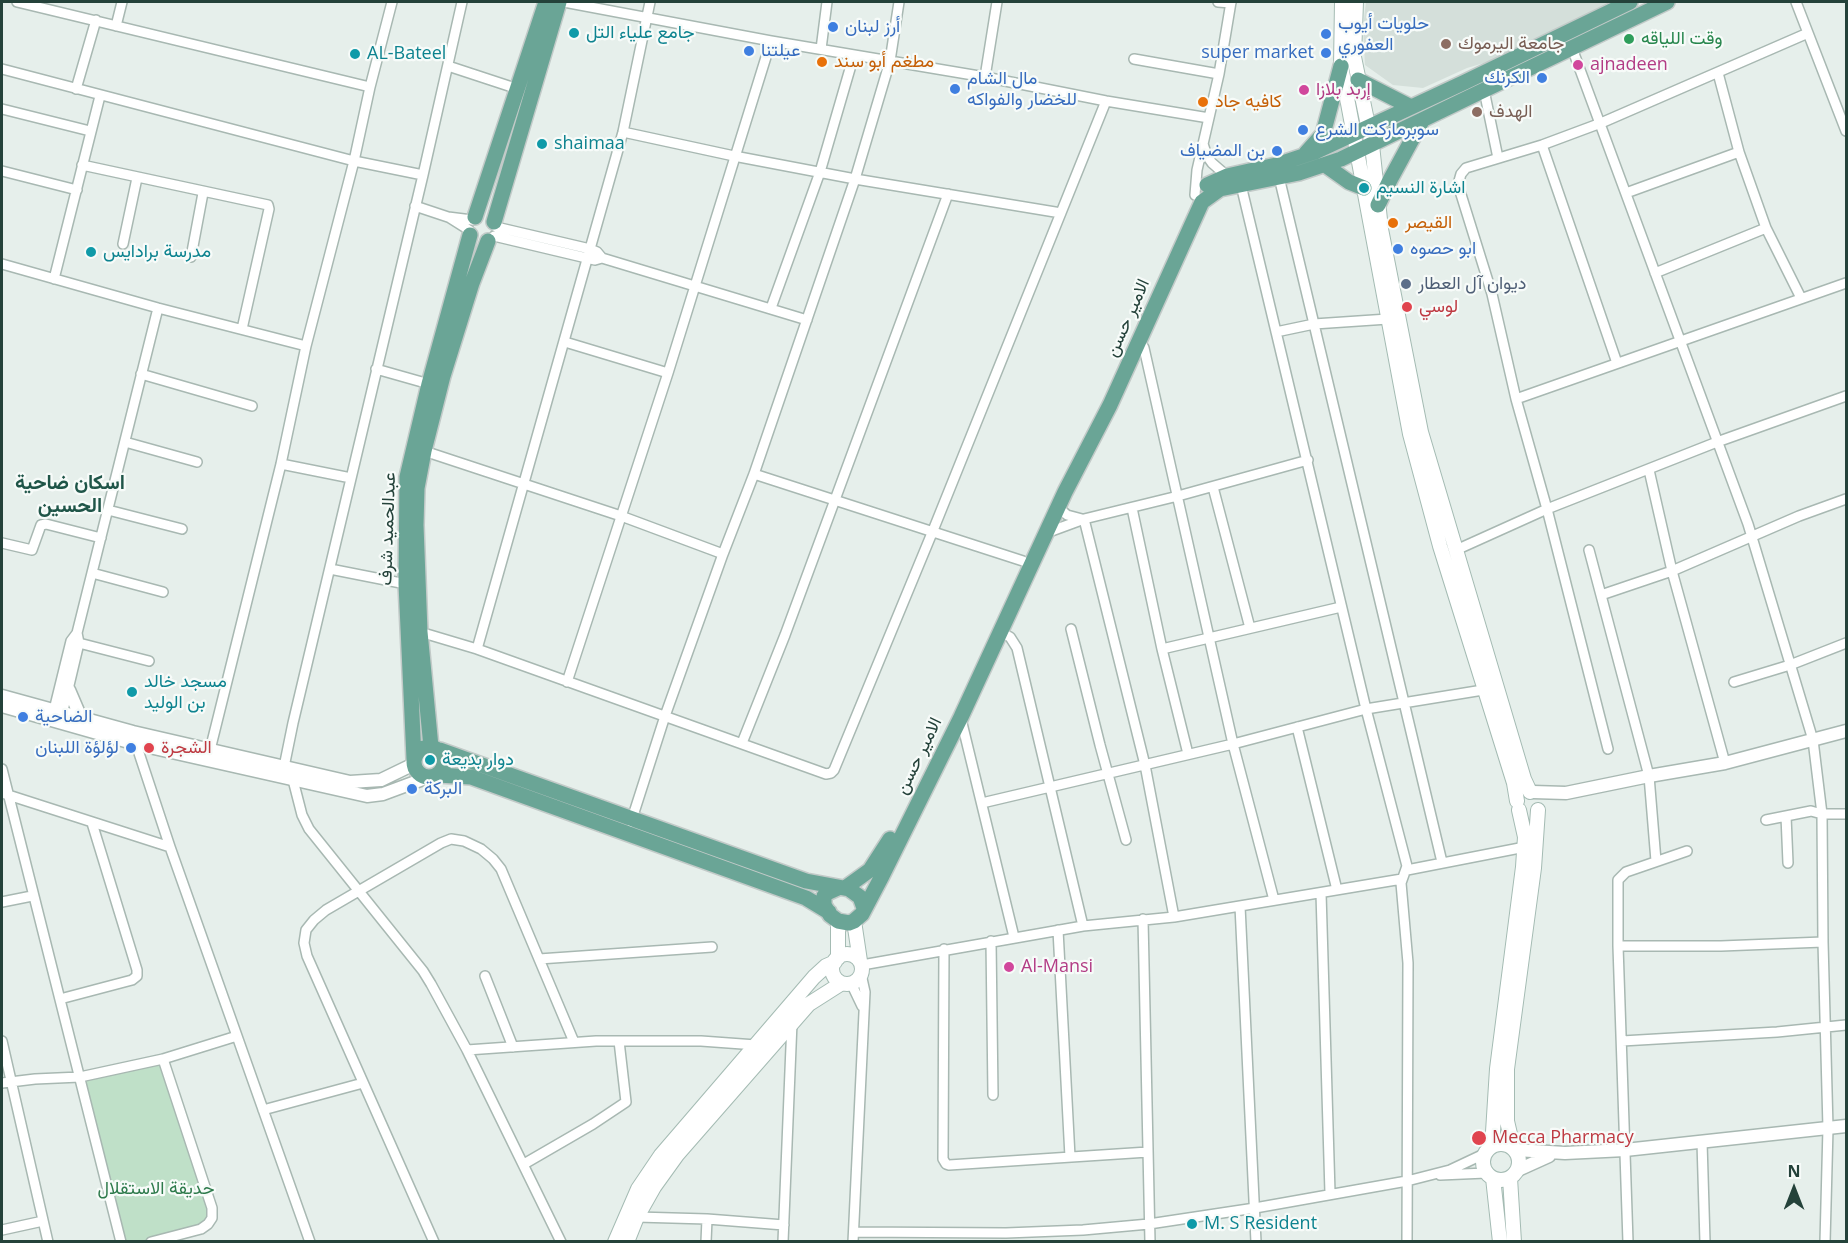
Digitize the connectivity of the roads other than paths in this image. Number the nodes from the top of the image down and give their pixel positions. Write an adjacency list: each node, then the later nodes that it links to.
1 (17, 2): 20 (street)
2 (122, 2): 21 (street)
3 (392, 2): 36 (street)
4 (462, 2): 29 (street)
5 (546, 2): 38 (main road, عبدالحميد شرف)
6 (559, 2): 80 (main road, عبدالحميد شرف)
7 (564, 2): 19 (street)
8 (650, 2): 19 (street)
9 (827, 2): 25 (street)
10 (899, 2): 28 (street)
11 (997, 2): 34 (street)
12 (1218, 2): 13 (street)
13 (1231, 2): 32 (street)
14 (1342, 2): 30 (main road)
15 (1356, 2): 35 (main road)
16 (1630, 2): 42 (main road)
17 (1667, 2): 24 (main road, الامير حسن)
18 (1797, 2): 22 (street)
19 (648, 17): 23 (street); 50 (street)
20 (96, 21): 21 (street); 37 (street)
21 (116, 26): 36 (street)
22 (1808, 33): 33 (street); 49 (street)
23 (771, 40): 25 (street); 55 (street)
24 (1572, 48): 39 (main road, الامير حسن); 46 (street)
25 (821, 49): 26 (street)
26 (854, 55): 28 (street); 62 (street)
27 (1134, 59): 32 (street)
28 (890, 61): 34 (street); 67 (street)
29 (448, 66): 38 (street); 63 (street)
30 (1341, 66): 47 (main road); 56 (main road)
31 (2, 69): 37 (street)
32 (1219, 74): 44 (street)
33 (1718, 74): 46 (street); 54 (street)
34 (985, 77): 41 (street)
35 (1358, 80): 42 (main road); 47 (main road)
36 (370, 87): 58 (street)
37 (76, 89): 40 (street)
38 (518, 89): 78 (main road, عبدالحميد شرف)
39 (1484, 90): 45 (main road, الامير حسن); 57 (street)
40 (100, 96): 48 (street); 58 (street)
41 (1106, 101): 44 (street); 77 (street)
42 (1412, 107): 47 (main road)
43 (2, 110): 48 (street)
44 (1209, 118): 51 (street)
45 (1422, 121): 53 (main road, الامير حسن); 75 (main road)
46 (1601, 123): 52 (street); 71 (street)
47 (1361, 130): 53 (main road); 56 (main road)
48 (90, 131): 59 (street)
49 (1846, 131)
50 (623, 132): 55 (street); 82 (street)
51 (1203, 144): 64 (street); 74 (street)
52 (1542, 145): 57 (street); 101 (street)
53 (1365, 148): 60 (main road, الامير حسن); 69 (main road); 75 (main road)
54 (1739, 152): 71 (street); 79 (street)
55 (734, 156): 62 (street); 88 (street)
56 (1302, 157): 64 (main road)
57 (1498, 158): 107 (street)
58 (354, 161): 63 (street); 100 (street)
59 (82, 165): 66 (street); 70 (street)
60 (1326, 165): 65 (main road, الامير حسن); 69 (main road)
61 (2, 171): 70 (street)
62 (820, 172): 67 (street); 91 (street)
63 (423, 175): 76 (street)
64 (1227, 176): 74 (main road)
65 (1279, 177): 68 (main road, الامير حسن); 94 (street)
66 (137, 178): 72 (street); 81 (street)
67 (855, 179): 73 (street); 93 (street)
68 (1241, 185): 96 (street); 97 (main road, الامير حسن)
69 (1364, 188): 92 (main road)
70 (77, 190): 86 (street)
71 (1626, 192): 85 (street)
72 (203, 193): 83 (street); 95 (street)
73 (948, 194): 77 (street); 122 (street)
74 (1195, 195): 138 (main road, الامير حسن)
75 (1378, 205): 135 (main road)
76 (415, 206): 78 (street); 102 (street)
77 (1061, 213): 130 (street)
78 (472, 226): 80 (main road); 80 (main road); 105 (main road, عبدالحميد شرف)
79 (1766, 228): 85 (street); 89 (street)
80 (493, 231): 82 (street); 111 (main road, عبدالحميد شرف)
81 (123, 244)
82 (589, 253): 88 (street); 99 (street)
83 (191, 257)
84 (2, 264): 86 (street)
85 (1655, 273): 98 (street)
86 (54, 279): 90 (street)
87 (1846, 283): 89 (street)
88 (693, 286): 91 (street); 104 (street)
89 (1801, 298): 98 (street)
90 (158, 308): 95 (street); 103 (street)
91 (771, 308): 93 (street)
92 (1388, 319): 94 (street); 160 (main road)
93 (807, 320): 116 (street)
94 (1314, 324): 96 (street); 162 (street)
95 (242, 329): 100 (street)
96 (1276, 332): 112 (street)
97 (1139, 339): 120 (street); 123 (main road, الامير حسن)
98 (1680, 339): 101 (street); 110 (street)
99 (565, 342): 104 (street); 118 (street)
100 (306, 346): 114 (street)
101 (1617, 363): 107 (street)
102 (375, 369): 105 (street); 117 (street)
103 (141, 374): 108 (street); 109 (street)
104 (668, 374): 127 (street)
105 (429, 384): 142 (main road, عبدالحميد شرف)
106 (1846, 396): 110 (street)
107 (1516, 399): 125 (street)
108 (252, 406)
109 (125, 442): 113 (street); 126 (street)
110 (1716, 442): 115 (street); 132 (street)
111 (424, 451): 118 (street); 149 (main road, عبدالحميد شرف)
112 (1308, 460): 119 (street); 145 (street)
113 (197, 462)
114 (281, 465): 117 (street); 177 (street)
115 (1648, 470): 125 (street); 140 (street)
116 (754, 474): 122 (street); 137 (street)
117 (351, 478): 139 (street)
118 (524, 484): 127 (street); 153 (street)
119 (1213, 487): 120 (street); 146 (street)
120 (1178, 496): 124 (street); 150 (street)
121 (1846, 498): 132 (street)
122 (834, 500): 130 (street); 172 (street)
123 (1058, 507): 128 (street); 131 (main road, الامير حسن)
124 (1132, 508): 128 (street); 154 (street)
125 (1547, 509): 135 (street); 176 (street)
126 (108, 510): 129 (street); 133 (street)
127 (621, 516): 137 (street); 157 (street)
128 (1084, 519): 131 (street); 181 (street)
129 (182, 529)
130 (932, 533): 138 (street); 172 (street)
131 (1046, 533): 148 (main road, الامير حسن)
132 (1751, 536): 140 (street); 156 (street)
133 (101, 538): 134 (street); 141 (street)
134 (2, 543)
135 (1456, 550): 189 (main road)
136 (1589, 550): 144 (street)
137 (723, 554): 165 (street)
138 (1023, 561): 148 (main road, الامير حسن)
139 (330, 569): 142 (street); 182 (street)
140 (1672, 571): 144 (street); 180 (street)
141 (92, 573): 143 (street); 151 (street)
142 (406, 584): 179 (main road, عبدالحميد شرف)
143 (163, 592)
144 (1602, 595): 186 (street)
145 (1341, 607): 146 (street); 164 (street)
146 (1250, 628): 150 (street)
147 (1071, 629): 184 (street)
148 (997, 631): 167 (main road, الامير حسن); 188 (street); 209 (main road, الامير حسن)
149 (420, 632): 153 (street); 175 (main road, عبدالحميد شرف)
150 (1209, 637): 154 (street); 174 (street)
151 (76, 639): 155 (street); 159 (street); 166 (street)
152 (1846, 643): 156 (street)
153 (477, 649): 157 (street)
154 (1162, 649): 178 (street)
155 (149, 661)
156 (1790, 665): 158 (street); 171 (street)
157 (567, 682): 165 (street)
158 (1734, 682)
159 (69, 690): 166 (street); 168 (street)
160 (1484, 690): 162 (street); 193 (main road)
161 (2, 696): 166 (street)
162 (1405, 702): 164 (street); 206 (street)
163 (2, 706): 166 (street)
164 (1366, 709): 169 (street); 208 (street)
165 (665, 716): 172 (street); 200 (street)
166 (57, 717): 168 (street); 173 (street)
167 (961, 717): 192 (street); 217 (main road, الامير حسن)
168 (81, 718): 177 (street)
169 (1297, 727): 174 (street); 211 (street)
170 (1846, 731): 171 (street)
171 (1813, 740): 180 (street); 195 (street)
172 (742, 743)
173 (136, 744): 187 (street); 202 (street)
174 (1233, 744): 178 (street); 214 (street)
175 (435, 749): 179 (main road); 185 (main road); 200 (main road)
176 (1608, 749)
177 (210, 750): 182 (street)
178 (1188, 754): 181 (street)
179 (414, 762): 182 (street); 185 (main road)
180 (1725, 763): 186 (street)
181 (1145, 765): 184 (street); 219 (street)
182 (284, 767)
183 (2, 769): 191 (street)
184 (1108, 774): 188 (street); 201 (street)
185 (432, 776): 187 (street); 200 (main road)
186 (1648, 776): 190 (street); 205 (street)
187 (293, 780): 210 (street)
188 (1052, 788): 192 (street); 221 (street)
189 (1532, 792): 190 (street); 193 (main road); 194 (main road)
190 (1566, 793): 194 (street)
191 (5, 794): 199 (street); 213 (street)
192 (982, 804): 223 (street)
193 (1518, 805): 194 (main road); 203 (main road)
194 (1538, 809): 255 (main road)
195 (1822, 814): 196 (street); 197 (street); 225 (street)
196 (1846, 814)
197 (1785, 816): 198 (street); 207 (street)
198 (1766, 820)
199 (92, 823): 202 (street); 233 (street)
200 (630, 827): 209 (main road); 218 (main road)
201 (1126, 840)
202 (170, 847): 237 (street)
203 (1524, 847): 206 (street); 256 (main road)
204 (1687, 851): 205 (street)
205 (1656, 861): 226 (street)
206 (1442, 862): 208 (street)
207 (1788, 863)
208 (1404, 875): 211 (street); 268 (street)
209 (842, 888): 217 (main road); 218 (main road, الامير حسن)
210 (358, 890): 229 (street); 244 (street); 250 (street)
211 (1337, 890): 212 (street)
212 (1321, 893): 214 (street); 269 (street)
213 (32, 896): 215 (street); 233 (street)
214 (1274, 900): 216 (street)
215 (2, 902)
216 (1240, 906): 219 (street); 271 (street)
217 (864, 908): 218 (main road)
218 (838, 917): 230 (main road); 231 (main road)
219 (1174, 917): 220 (street)
220 (1143, 919): 221 (street); 261 (street)
221 (1083, 926): 222 (street)
222 (1058, 930): 223 (street); 263 (street)
223 (1014, 937): 224 (street)
224 (991, 941): 228 (street); 251 (street)
225 (1822, 942): 226 (street); 236 (street)
226 (1618, 946): 240 (street)
227 (712, 947): 229 (street)
228 (944, 949): 231 (street); 263 (street)
229 (539, 959): 241 (street)
230 (836, 960): 231 (main road); 231 (main road); 242 (main road)
231 (855, 973): 234 (main road); 278 (street)
232 (485, 976): 243 (street)
233 (60, 999): 248 (street)
234 (792, 1022): 247 (main road); 276 (street)
235 (1846, 1025): 236 (street)
236 (1826, 1028): 240 (street); 254 (street)
237 (237, 1036): 246 (street); 252 (street)
238 (2, 1041): 249 (street)
239 (619, 1041): 241 (street); 242 (street); 264 (street)
240 (1622, 1041): 259 (street)
241 (574, 1042): 243 (street)
242 (756, 1044): 245 (main road)
243 (513, 1047): 244 (street)
244 (466, 1050): 264 (street)
245 (744, 1057): 247 (main road); 286 (main road)
246 (163, 1059): 248 (street); 282 (street)
247 (755, 1067): 272 (main road)
248 (80, 1077): 249 (street); 281 (street)
249 (6, 1082): 274 (street)
250 (363, 1083): 252 (street); 284 (street)
251 (993, 1095)
252 (263, 1110): 283 (street)
253 (1846, 1126): 254 (street)
254 (1828, 1128): 257 (street); 297 (street)
255 (1508, 1130): 256 (main road); 258 (main road)
256 (1493, 1132): 260 (main road)
257 (1702, 1142): 259 (street); 296 (street)
258 (1514, 1149): 260 (main road); 262 (street); 265 (main road)
259 (1624, 1150): 262 (street); 295 (street)
260 (1486, 1151): 266 (street); 267 (main road)
261 (1149, 1152): 263 (street); 275 (street)
262 (1565, 1153): 265 (street)
263 (1070, 1157)
264 (524, 1164): 285 (street)
265 (1514, 1174): 267 (main road); 270 (main road)
266 (1431, 1175): 267 (street); 268 (street)
267 (1490, 1176): 270 (main road)
268 (1407, 1181): 269 (street); 292 (street)
269 (1330, 1194): 271 (street)
270 (1503, 1195): 293 (main road); 294 (main road)
271 (1255, 1208): 275 (street); 291 (street)
272 (637, 1216): 273 (street); 287 (main road)
273 (707, 1219): 276 (street); 288 (street)
274 (43, 1221): 277 (street); 280 (street)
275 (1149, 1224): 279 (street); 290 (street)
276 (784, 1225): 289 (street)
277 (2, 1230)
278 (854, 1237): 279 (street)
279 (1006, 1237)
280 (48, 1242)
281 (121, 1242)
282 (151, 1242)
283 (310, 1242)
284 (434, 1242)
285 (561, 1242)
286 (615, 1242)
287 (627, 1242)
288 (706, 1242)
289 (783, 1242)
290 (1150, 1242)
291 (1256, 1242)
292 (1407, 1242)
293 (1500, 1242)
294 (1514, 1242)
295 (1628, 1242)
296 (1705, 1242)
297 (1824, 1242)

